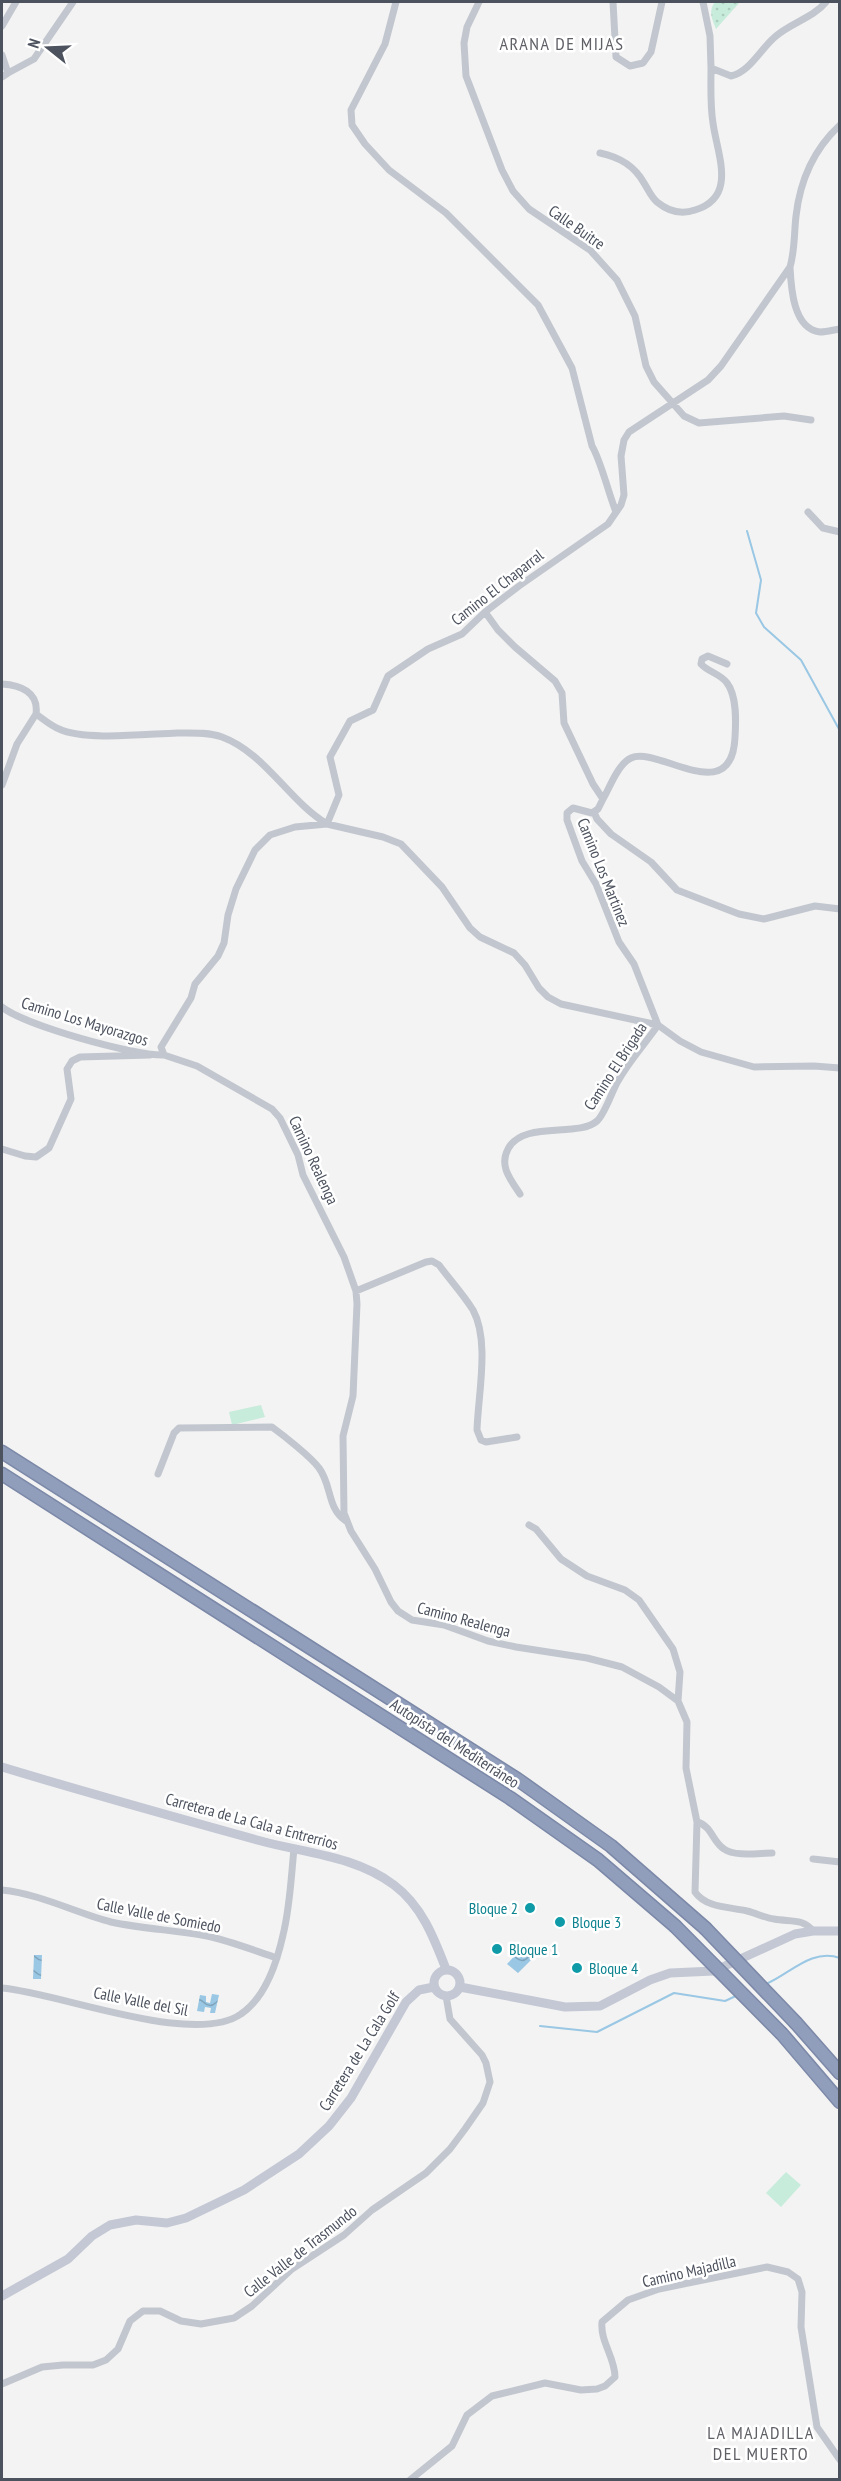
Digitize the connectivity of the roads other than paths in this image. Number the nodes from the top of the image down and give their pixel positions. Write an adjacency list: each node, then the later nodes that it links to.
1 (16, 2): 9 (street)
2 (73, 2): 12 (street)
3 (396, 2): 19 (street)
4 (479, 2): 17 (street, Calle Buitre)
5 (613, 2): 6 (street)
6 (662, 2)
7 (703, 2): 11 (street)
8 (826, 2): 11 (street)
9 (2, 26)
10 (2, 55): 12 (street)
11 (711, 68): 14 (street)
12 (4, 75)
13 (840, 125): 15 (street)
14 (600, 153)
15 (790, 267): 16 (street); 17 (street)
16 (840, 329)
17 (673, 404): 18 (street, Calle Buitre); 19 (street, Camino El Chaparral)
18 (811, 420)
19 (616, 512): 22 (street, Camino El Chaparral)
20 (808, 512): 21 (street)
21 (840, 532)
22 (485, 612): 27 (street, Camino Los Martinez); 29 (street, Camino El Chaparral)
23 (727, 664): 27 (street)
24 (2, 684): 25 (street)
25 (36, 714): 26 (street); 29 (street)
26 (2, 785)
27 (603, 799): 28 (street, Camino Los Martinez)
28 (594, 812): 30 (street); 32 (street, Camino Los Martinez)
29 (327, 824): 32 (street); 34 (street)
30 (840, 909)
31 (2, 1007): 33 (street, Camino Los Mayorazgos)
32 (658, 1025): 35 (street); 37 (street, Camino El Brigada)
33 (150, 1055): 34 (street, Camino Los Mayorazgos); 36 (street)
34 (164, 1055): 38 (street, Camino Realenga)
35 (840, 1068)
36 (2, 1149)
37 (520, 1194)
38 (356, 1291): 39 (street); 43 (street, Camino Realenga)
39 (517, 1437)
40 (2, 1452): 61 (highway, Autopista del Mediterráneo, bridge)
41 (2, 1474): 62 (highway, Autopista del Mediterráneo, bridge)
42 (158, 1474): 43 (street)
43 (346, 1521): 45 (street, Camino Realenga)
44 (529, 1525): 45 (street)
45 (678, 1701): 47 (street)
46 (2, 1767): 48 (street, Carretera de La Cala a Entrerrios)
47 (697, 1822): 49 (street); 53 (street)
48 (294, 1849): 55 (street, Calle Valle del Sil); 56 (street, Carretera de La Cala a Entrerrios)
49 (772, 1853)
50 (813, 1859): 51 (street)
51 (840, 1862)
52 (2, 1890): 55 (street, Calle Valle de Somiedo)
53 (813, 1931): 54 (street); 58 (street)
54 (840, 1931)
55 (277, 1958): 59 (street, Calle Valle del Sil)
56 (446, 1969): 57 (street); 58 (street)
57 (434, 1987): 60 (street); 63 (street, Carretera de La Cala Golf)
58 (460, 1987): 60 (street)
59 (2, 1988)
60 (446, 1996): 64 (street, Calle Valle de Trasmundo)
61 (840, 2073)
62 (840, 2102)
63 (2, 2296)
64 (2, 2384)
65 (840, 2460): 66 (street, Camino Majadilla)
66 (410, 2480)

